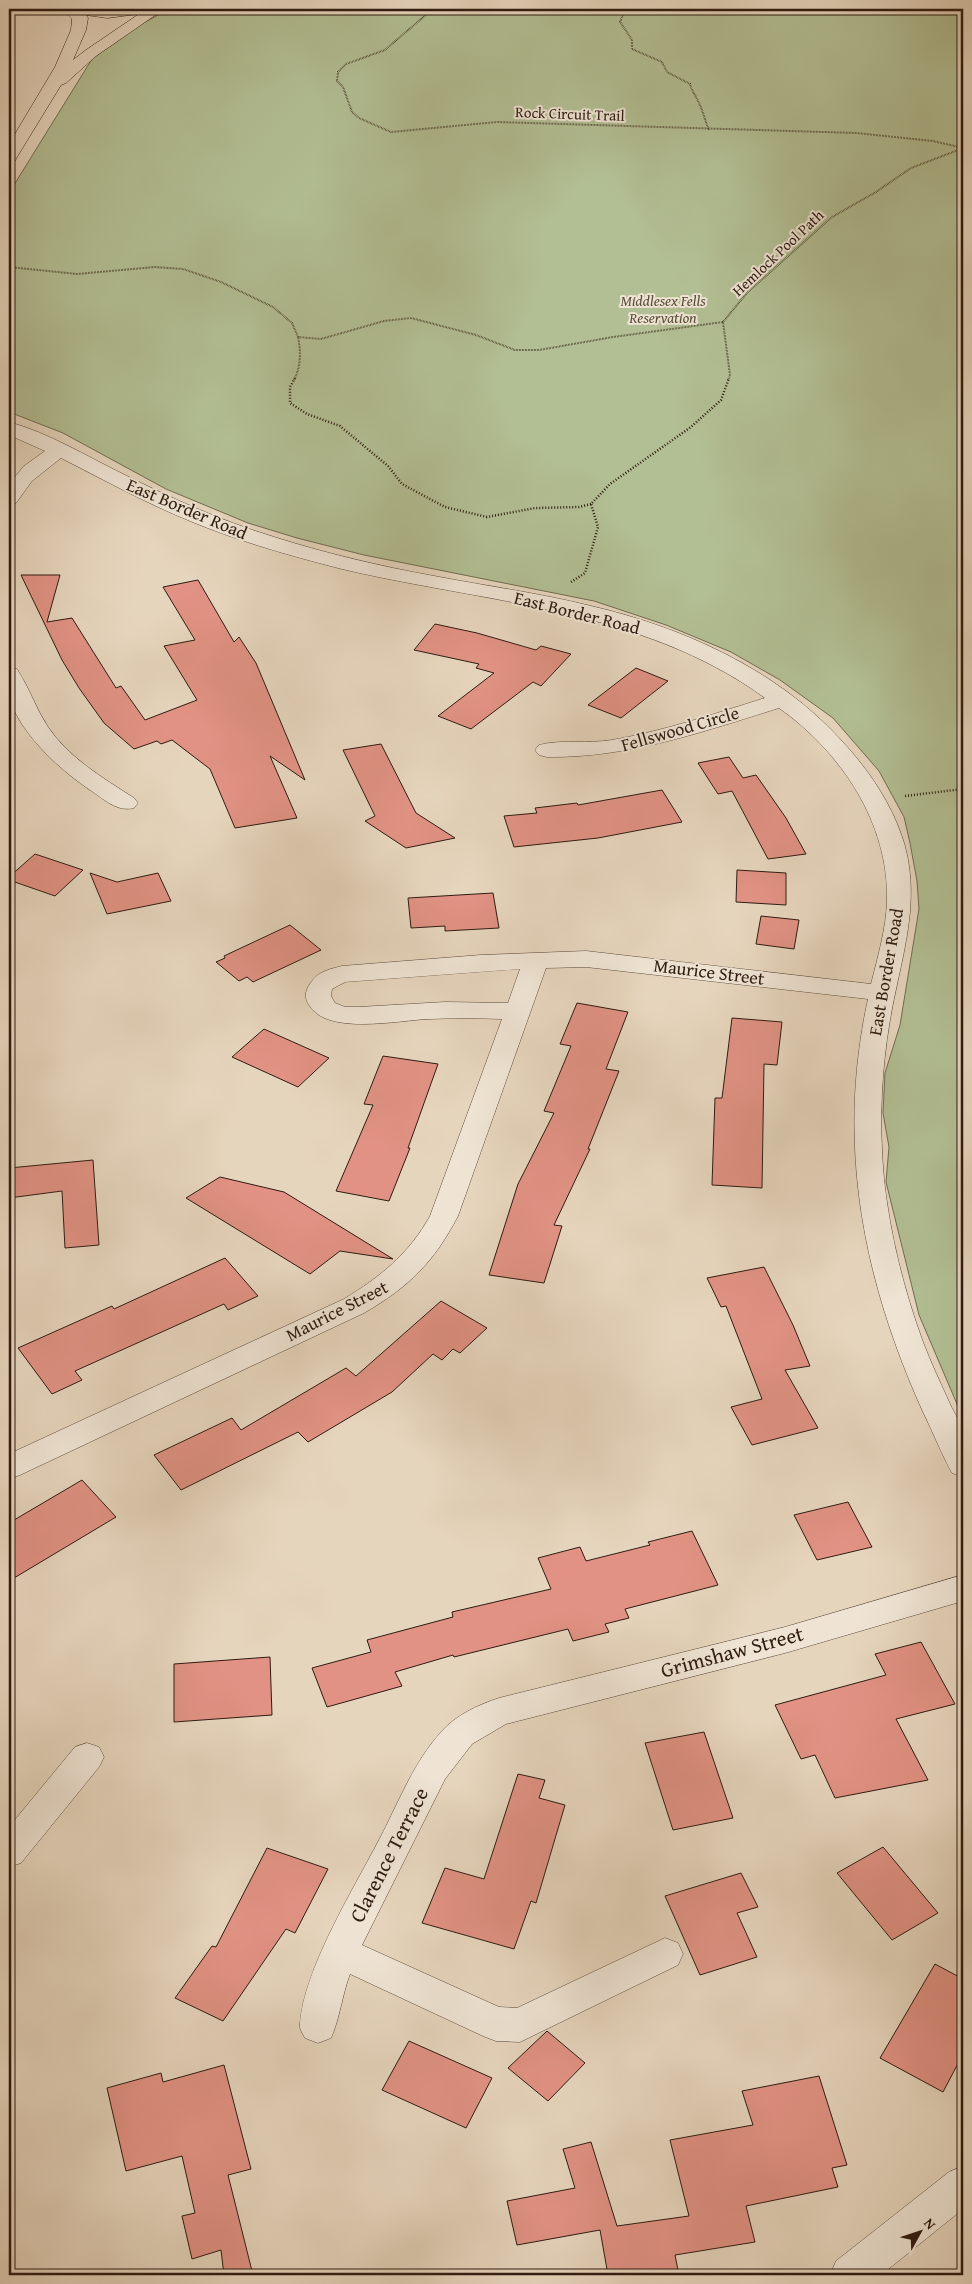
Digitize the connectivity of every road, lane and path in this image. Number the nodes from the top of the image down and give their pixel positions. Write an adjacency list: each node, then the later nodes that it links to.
1 (70, 9): 2 (main road); 6 (main road)
2 (149, 9)
3 (157, 9): 6 (main road)
4 (446, 9): 7 (path, Rock Circuit Trail)
5 (625, 9): 7 (path)
6 (50, 90): 9 (main road)
7 (709, 130): 8 (path, Rock Circuit Trail)
8 (963, 148): 11 (path, Hemlock Pool Path)
9 (9, 157)
10 (9, 268): 12 (path)
11 (724, 322): 12 (path); 16 (path)
12 (298, 337): 16 (path)
13 (9, 428): 14 (street, East Border Road)
14 (61, 450): 15 (street); 17 (street, East Border Road)
15 (9, 499)
16 (591, 504): 17 (path)
17 (549, 603): 19 (street, East Border Road)
18 (9, 674): 23 (street)
19 (782, 700): 20 (street, Fellswood Circle); 22 (street, East Border Road)
20 (547, 750)
21 (963, 789): 22 (path)
22 (874, 799): 25 (street, East Border Road)
23 (126, 803)
24 (536, 961): 25 (street, Maurice Street); 26 (street, Maurice Street); 26 (street, Maurice Street)
25 (882, 993): 27 (street, East Border Road)
26 (516, 1012): 28 (street, Maurice Street)
27 (963, 1465)
28 (9, 1467)
29 (963, 1588): 30 (street, Grimshaw Street)
30 (499, 1712): 33 (street, Clarence Terrace)
31 (87, 1756): 32 (street)
32 (9, 1852)
33 (340, 1952): 34 (street); 35 (street, Clarence Terrace)
34 (665, 1954)
35 (318, 2026)
36 (963, 2186): 37 (street)
37 (850, 2275)

